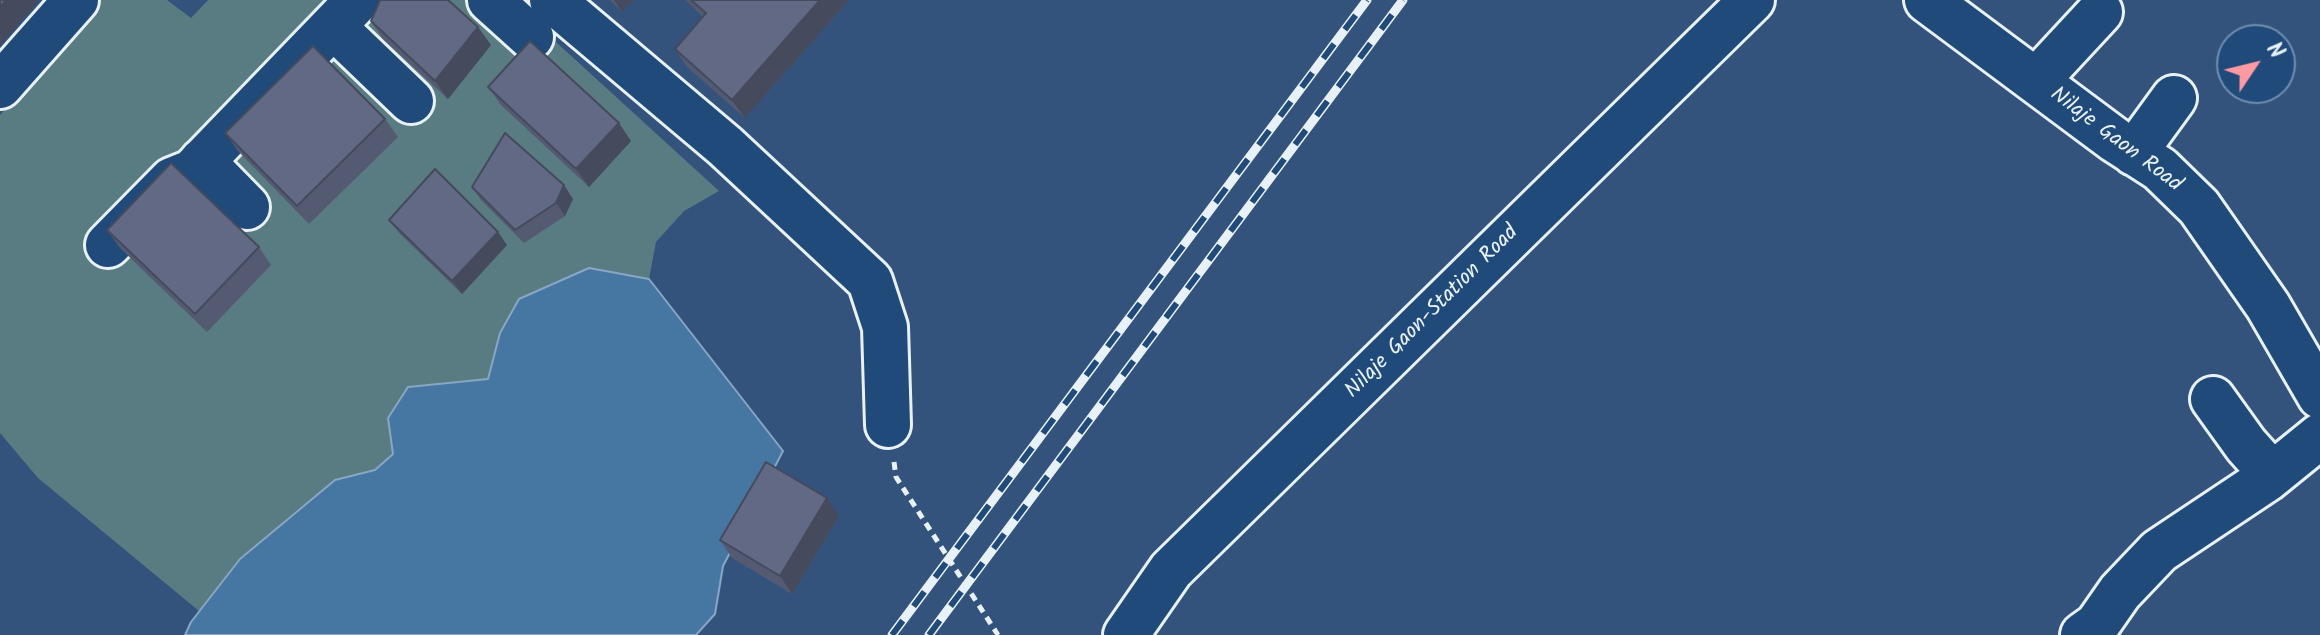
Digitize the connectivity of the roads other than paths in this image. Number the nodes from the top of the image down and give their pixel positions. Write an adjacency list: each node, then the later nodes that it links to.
1 (76, 0): 10 (street)
2 (490, 0): 8 (street)
3 (552, 0): 19 (street)
4 (1752, 0): 22 (street, Nilaje Gaon-Station Road)
5 (1927, 0): 9 (street, Nilaje Gaon Road)
6 (2100, 12): 9 (street)
7 (346, 13): 12 (street); 14 (street)
8 (531, 37)
9 (2036, 81): 13 (street, Nilaje Gaon Road)
10 (0, 86)
11 (2174, 98): 13 (street)
12 (411, 101)
13 (2134, 153): 17 (street, Nilaje Gaon Road)
14 (202, 161): 15 (street); 16 (street)
15 (247, 207)
16 (108, 245)
17 (2320, 396)
18 (2213, 399): 21 (street)
19 (888, 425)
20 (2320, 436): 21 (street)
21 (2272, 474): 23 (street)
22 (1126, 635)
23 (2083, 635)

